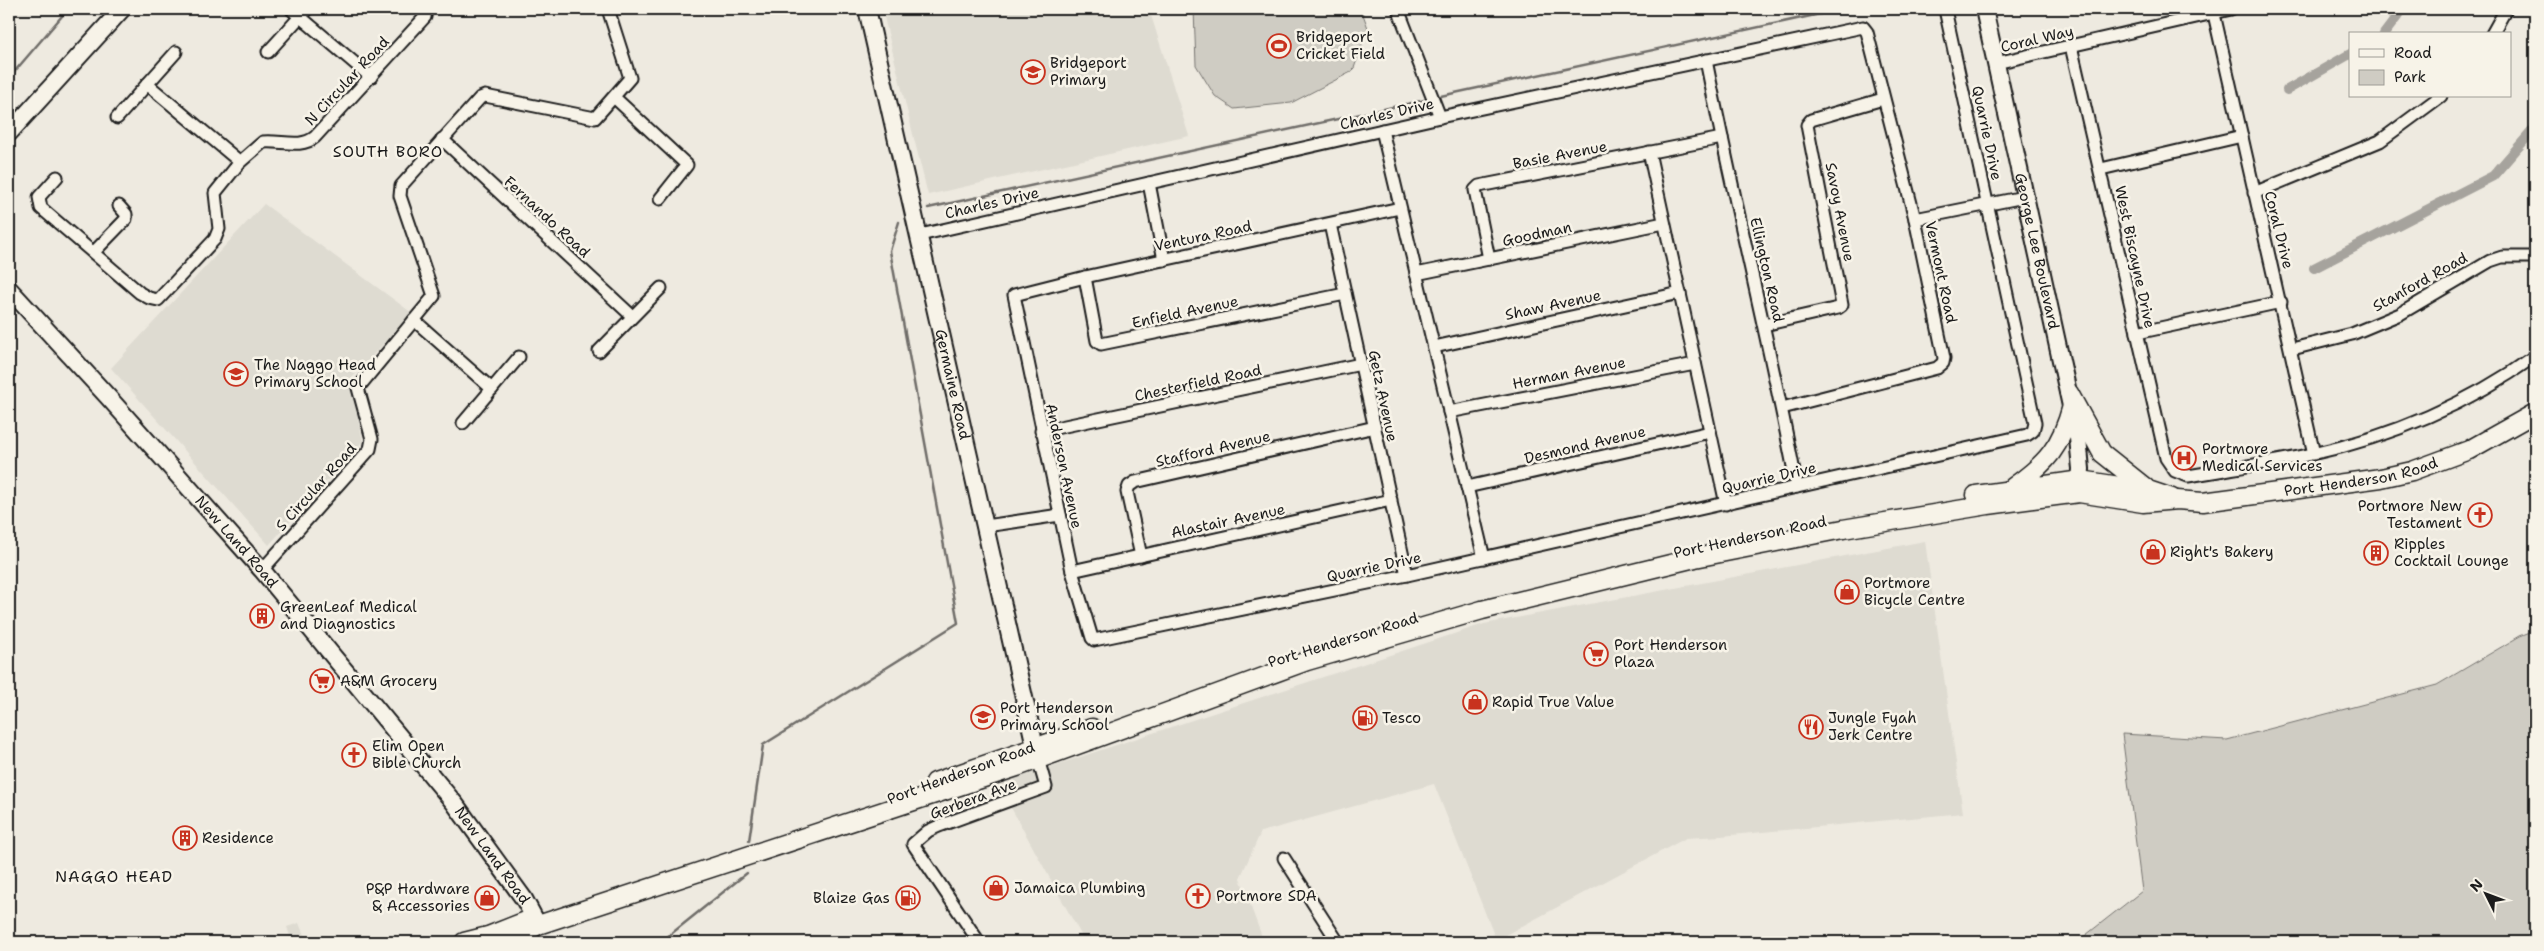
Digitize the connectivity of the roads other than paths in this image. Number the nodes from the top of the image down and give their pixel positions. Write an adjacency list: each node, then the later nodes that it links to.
1 (122, 9): 28 (street)
2 (291, 9): 10 (street)
3 (426, 9): 20 (street, N Circular Road)
4 (608, 9): 22 (street, S Circular Road)
5 (867, 9): 46 (street, Germaine Road)
6 (1398, 9): 25 (street)
7 (1984, 9): 19 (street, George Lee Boulevard)
8 (2231, 9): 12 (street, Coral Way)
9 (2506, 9): 14 (street)
10 (304, 13): 17 (street); 20 (street)
11 (1946, 14): 40 (street, Quarrie Drive)
12 (2214, 14): 15 (street, Coral Way); 29 (street, Coral Drive)
13 (1863, 27): 18 (street, Charles Drive); 24 (street, Vermont Road)
14 (2493, 32)
15 (2071, 46): 19 (street, Coral Way); 34 (street, West Biscayne Drive)
16 (176, 52): 21 (street)
17 (268, 52)
18 (1706, 60): 25 (street, Charles Drive); 30 (street, Ellington Road)
19 (1996, 63): 38 (street, George Lee Boulevard)
20 (371, 77): 33 (street, N Circular Road)
21 (148, 84): 26 (street); 33 (street)
22 (615, 98): 31 (street, S Circular Road); 39 (street)
23 (2438, 98): 37 (street)
24 (1883, 99): 43 (street, Vermont Road); 61 (street, Savoy Avenue)
25 (1440, 117): 27 (street, Charles Drive)
26 (117, 118)
27 (1382, 130): 36 (street, Charles Drive); 42 (street)
28 (9, 133)
29 (2242, 136): 34 (street); 37 (street, Coral Drive)
30 (1722, 138): 32 (street, Basie Avenue); 61 (street, Ellington Road)
31 (442, 139): 59 (street, Fernando Road); 60 (street, S Circular Road)
32 (1649, 152): 44 (street); 49 (street, Basie Avenue)
33 (240, 162): 47 (street, N Circular Road)
34 (2101, 169): 62 (street, West Biscayne Drive)
35 (57, 177): 47 (street)
36 (1149, 183): 46 (street, Charles Drive); 50 (street)
37 (2254, 193): 58 (street, Coral Drive)
38 (2024, 196): 40 (street); 71 (street, George Lee Boulevard)
39 (660, 199)
40 (1986, 204): 43 (street); 81 (street, Quarrie Drive)
41 (119, 206): 47 (street)
42 (1400, 208): 45 (street, Ventura Road); 51 (street)
43 (1915, 219): 72 (street, Vermont Road)
44 (1664, 223): 49 (street, Goodman); 55 (street)
45 (1330, 224): 50 (street, Ventura Road); 56 (street, Getz Avenue)
46 (920, 235): 89 (street, Germaine Road)
47 (94, 252)
48 (2535, 257): 64 (street, Stanford Road)
49 (1489, 259): 51 (street, Goodman)
50 (1164, 260): 52 (street, Ventura Road)
51 (1416, 274): 63 (street)
52 (1085, 277): 56 (street, Enfield Avenue); 57 (street, Ventura Road)
53 (660, 288): 59 (street)
54 (9, 290): 92 (street, New Land Road)
55 (1680, 293): 63 (street, Shaw Avenue); 69 (street)
56 (1345, 294): 68 (street, Getz Avenue)
57 (1014, 295): 77 (street, Anderson Avenue)
58 (2281, 302): 62 (street); 64 (street, Coral Drive)
59 (632, 316): 65 (street)
60 (414, 320): 70 (street); 92 (street, S Circular Road)
61 (1764, 324): 72 (street, Ellington Road)
62 (2137, 333): 79 (street, West Biscayne Drive)
63 (1434, 347): 73 (street)
64 (2292, 349): 79 (street, Coral Drive)
65 (599, 351)
66 (2535, 356): 79 (street)
67 (519, 357): 70 (street)
68 (1361, 364): 76 (street, Getz Avenue); 77 (street, Chesterfield Road)
69 (1695, 364): 73 (street, Herman Avenue); 78 (street)
70 (492, 389): 75 (street)
71 (2070, 400): 82 (street, George Lee Boulevard); 83 (main road); 84 (main road)
72 (1782, 408): 81 (street, Ellington Road)
73 (1449, 412): 80 (street)
74 (2535, 413): 86 (main road, Port Henderson Road)
75 (462, 423)
76 (1374, 426): 85 (street, Getz Avenue); 90 (street, Stafford Avenue)
77 (1041, 431): 88 (street, Anderson Avenue)
78 (1710, 432): 80 (street, Desmond Avenue); 87 (street)
79 (2314, 454)
80 (1467, 487): 91 (street)
81 (1797, 487): 87 (street, Quarrie Drive)
82 (2080, 487): 83 (main road, Port Henderson Road); 84 (main road, Port Henderson Road); 86 (main road, Port Henderson Road); 96 (main road, Port Henderson Road)
83 (2010, 489): 96 (main road, Port Henderson Road)
84 (2151, 491): 86 (main road, Port Henderson Road)
85 (1391, 500): 90 (street, Alastair Avenue); 94 (street, Getz Avenue)
86 (2177, 500)
87 (1726, 504): 91 (street, Quarrie Drive)
88 (1060, 515): 89 (street); 93 (street, Anderson Avenue)
89 (986, 526): 96 (street, Germaine Road)
90 (1141, 556): 93 (street, Alastair Avenue)
91 (1484, 558): 94 (street, Quarrie Drive)
92 (262, 570): 98 (street, New Land Road)
93 (1072, 571): 95 (street, Anderson Avenue)
94 (1407, 575): 95 (street, Quarrie Drive)
95 (1094, 640)
96 (1037, 753): 98 (main road, Port Henderson Road); 101 (street, Gerbera Ave)
97 (1284, 858): 102 (street)
98 (536, 921): 99 (main road); 100 (main road)
99 (464, 942)
100 (510, 942)
101 (979, 942)
102 (1338, 942)

